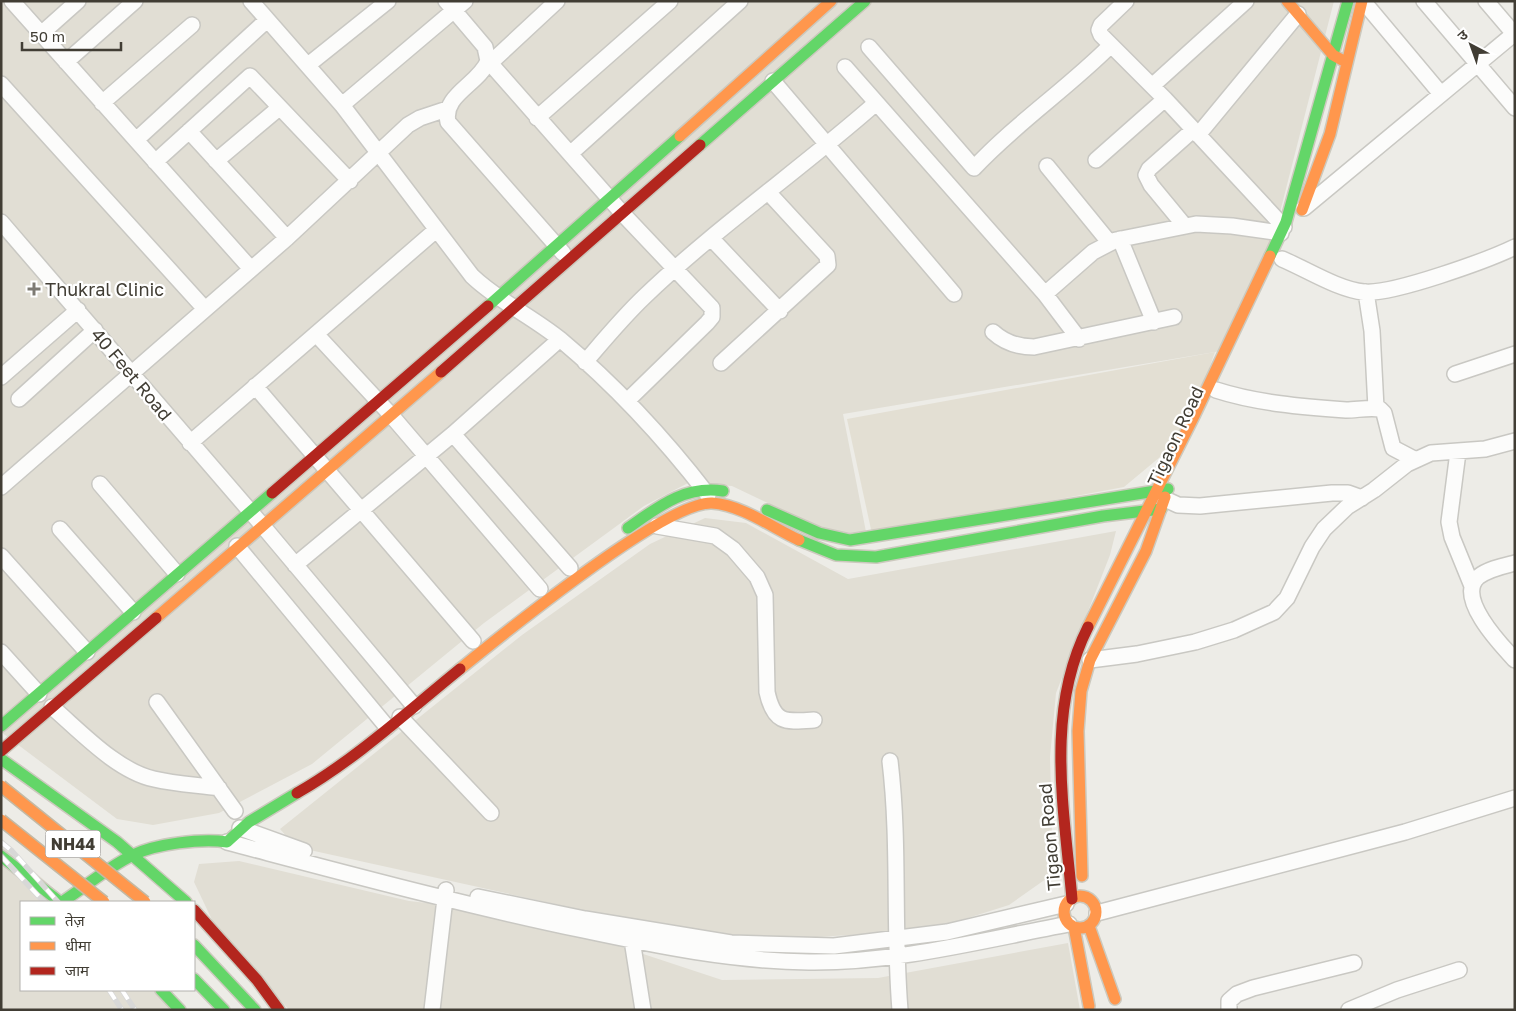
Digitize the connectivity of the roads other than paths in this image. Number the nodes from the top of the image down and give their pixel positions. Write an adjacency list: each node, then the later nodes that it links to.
1 (12, 1): 22 (street)
2 (78, 1): 22 (street)
3 (135, 1): 27 (street)
4 (251, 1): 20 (street)
5 (388, 1): 30 (street)
6 (557, 1): 31 (street)
7 (670, 1): 44 (street)
8 (740, 1): 50 (street)
9 (832, 1): 57 (main road)
10 (865, 1): 33 (main road)
11 (1126, 1): 24 (street)
12 (1246, 1): 35 (street)
13 (1287, 1): 19 (main road)
14 (1348, 1): 26 (main road, Tigaon Road)
15 (1363, 1): 28 (main road, Tigaon Road); 36 (street)
16 (1424, 1): 29 (street)
17 (1486, 1): 23 (street)
18 (455, 4): 31 (street); 40 (street)
19 (1298, 14): 26 (main road); 46 (street)
20 (268, 20): 30 (street); 47 (street)
21 (192, 25): 38 (street)
22 (41, 34): 27 (street)
23 (1514, 34): 29 (street)
24 (1111, 45): 25 (street); 35 (street)
25 (870, 47)
26 (1333, 55): 28 (main road); 59 (main road, Tigaon Road)
27 (66, 62): 38 (street)
28 (1348, 64): 59 (main road, Tigaon Road)
29 (1478, 64): 36 (street); 42 (street)
30 (308, 65): 40 (street)
31 (488, 65): 43 (street); 44 (street)
32 (846, 68): 39 (street)
33 (773, 81): 48 (street); 58 (main road)
34 (1, 84): 77 (street)
35 (1152, 86): 37 (street)
36 (1441, 94): 59 (street)
37 (1165, 99): 46 (street); 51 (street)
38 (102, 103): 47 (street)
39 (876, 103): 48 (street); 74 (street)
40 (342, 105): 49 (street)
41 (278, 108): 45 (street); 52 (street); 55 (street)
42 (1515, 108)
43 (447, 109): 49 (street); 66 (street)
44 (537, 118): 50 (street)
45 (189, 131): 52 (street); 53 (street)
46 (1196, 132): 59 (street); 61 (street)
47 (136, 140): 53 (street)
48 (828, 145): 56 (street); 73 (street)
49 (379, 152): 55 (street); 62 (street)
50 (570, 154): 57 (street)
51 (1096, 160)
52 (216, 161): 63 (street)
53 (155, 162): 70 (street)
54 (1046, 166): 65 (street)
55 (350, 181): 63 (street)
56 (768, 192): 64 (street); 79 (street)
57 (610, 199): 58 (street); 66 (main road)
58 (622, 214): 69 (main road); 71 (street)
59 (1288, 222): 61 (street); 68 (main road, Tigaon Road); 111 (main road)
60 (2, 224): 78 (street, 40 Feet Road)
61 (1184, 226): 65 (street)
62 (436, 230): 75 (street); 84 (street)
63 (287, 238): 70 (street)
64 (711, 238): 71 (street); 79 (street)
65 (1114, 240): 74 (street); 81 (street)
66 (557, 247): 69 (street); 75 (main road)
67 (1514, 253): 72 (street)
68 (1282, 259): 72 (street); 94 (main road, Tigaon Road)
69 (569, 260): 76 (main road)
70 (252, 269): 77 (street)
71 (675, 269): 88 (street); 97 (street)
72 (1366, 292): 98 (street)
73 (954, 294)
74 (1044, 294): 86 (street)
75 (499, 297): 76 (street); 96 (main road)
76 (516, 306): 85 (street); 99 (main road)
77 (205, 309): 90 (street)
78 (78, 310): 82 (street, 40 Feet Road); 92 (street)
79 (780, 311): 89 (street)
80 (1174, 317): 81 (street)
81 (1154, 322): 86 (street)
82 (95, 330): 90 (street, 40 Feet Road); 95 (street)
83 (993, 332): 86 (street)
84 (316, 334): 93 (street); 96 (street)
85 (560, 339): 88 (street); 100 (street)
86 (1079, 339)
87 (1515, 354): 91 (street)
88 (585, 362): 97 (street)
89 (721, 364)
90 (131, 372): 102 (street, 40 Feet Road); 109 (street)
91 (1455, 374)
92 (1, 377)
93 (255, 386): 102 (street); 105 (street)
94 (1216, 390): 98 (street); 111 (main road, Tigaon Road)
95 (19, 399)
96 (378, 401): 99 (street); 105 (main road)
97 (627, 401): 110 (street)
98 (1376, 408): 106 (street)
99 (391, 415): 104 (street); 107 (main road)
100 (453, 434): 104 (street); 124 (street)
101 (1515, 441): 103 (street)
102 (190, 443): 115 (street, 40 Feet Road)
103 (1458, 452): 106 (street); 126 (street)
104 (426, 456): 114 (street); 127 (street)
105 (314, 457): 107 (street); 115 (main road)
106 (1414, 459): 112 (street)
107 (328, 470): 114 (street); 117 (main road)
108 (100, 484): 125 (street)
109 (1, 487)
110 (702, 488): 111 (main road); 113 (street); 124 (main road)
111 (1162, 497): 112 (street); 116 (main road); 116 (main road, Tigaon Road); 132 (main road, Tigaon Road)
112 (1362, 498): 132 (street)
113 (713, 502): 116 (main road); 118 (main road)
114 (362, 510): 123 (street); 129 (street)
115 (249, 511): 117 (street, 40 Feet Road); 125 (main road)
116 (1144, 514): 162 (main road, Tigaon Road)
117 (262, 525): 120 (main road); 123 (street, 40 Feet Road)
118 (657, 526): 135 (main road); 139 (street)
119 (60, 529): 128 (street)
120 (237, 546): 137 (main road); 138 (street)
121 (1, 556): 131 (street)
122 (1515, 562): 126 (street)
123 (295, 564): 135 (street, 40 Feet Road)
124 (567, 570)
125 (177, 574): 128 (main road)
126 (1472, 586): 133 (street)
127 (540, 589)
128 (133, 612): 131 (main road)
129 (473, 641)
130 (1, 652): 134 (street)
131 (87, 652): 134 (main road)
132 (1090, 660): 162 (main road, Tigaon Road)
133 (1515, 660)
134 (39, 694): 140 (main road)
135 (408, 698): 138 (main road)
136 (157, 702): 147 (street)
137 (52, 707): 142 (main road); 147 (street)
138 (385, 720): 149 (street); 151 (main road)
139 (814, 720)
140 (1, 726)
141 (344, 748): 151 (main road)
142 (1, 751)
143 (1, 759): 146 (main road)
144 (890, 761): 171 (street)
145 (1, 786): 164 (main road, NH44, bridge)
146 (41, 787): 152 (main road); 157 (main road)
147 (219, 788): 151 (street)
148 (1515, 798): 167 (street)
149 (491, 813)
150 (1, 820): 163 (main road, NH44, bridge)
151 (235, 820): 156 (main road); 160 (street)
152 (1, 827)
153 (204, 829): 154 (main road)
154 (154, 835)
155 (136, 838): 157 (main road)
156 (220, 841): 158 (main road); 160 (street)
157 (110, 847): 158 (main road); 161 (main road)
158 (133, 855): 161 (main road); 165 (main road)
159 (1, 856): 161 (main road)
160 (445, 894): 170 (street); 171 (street); 183 (street)
161 (57, 900)
162 (1073, 900): 167 (main road); 168 (main road); 171 (street)
163 (103, 901)
164 (144, 901)
165 (185, 901)
166 (195, 911): 182 (main road)
167 (1097, 913): 169 (main road)
168 (1071, 926): 169 (main road); 173 (street); 178 (main road)
169 (1089, 926): 178 (main road)
170 (632, 940): 173 (street); 184 (street)
171 (897, 940): 173 (street)
172 (195, 946): 181 (main road)
173 (896, 956): 185 (street)
174 (1354, 963): 186 (street)
175 (1459, 970): 187 (street)
176 (195, 980): 180 (main road)
177 (162, 991): 179 (main road)
178 (1103, 1003)
179 (180, 1010)
180 (224, 1010)
181 (255, 1010)
182 (279, 1010)
183 (432, 1010)
184 (643, 1010)
185 (900, 1010)
186 (1229, 1010)
187 (1349, 1010)

